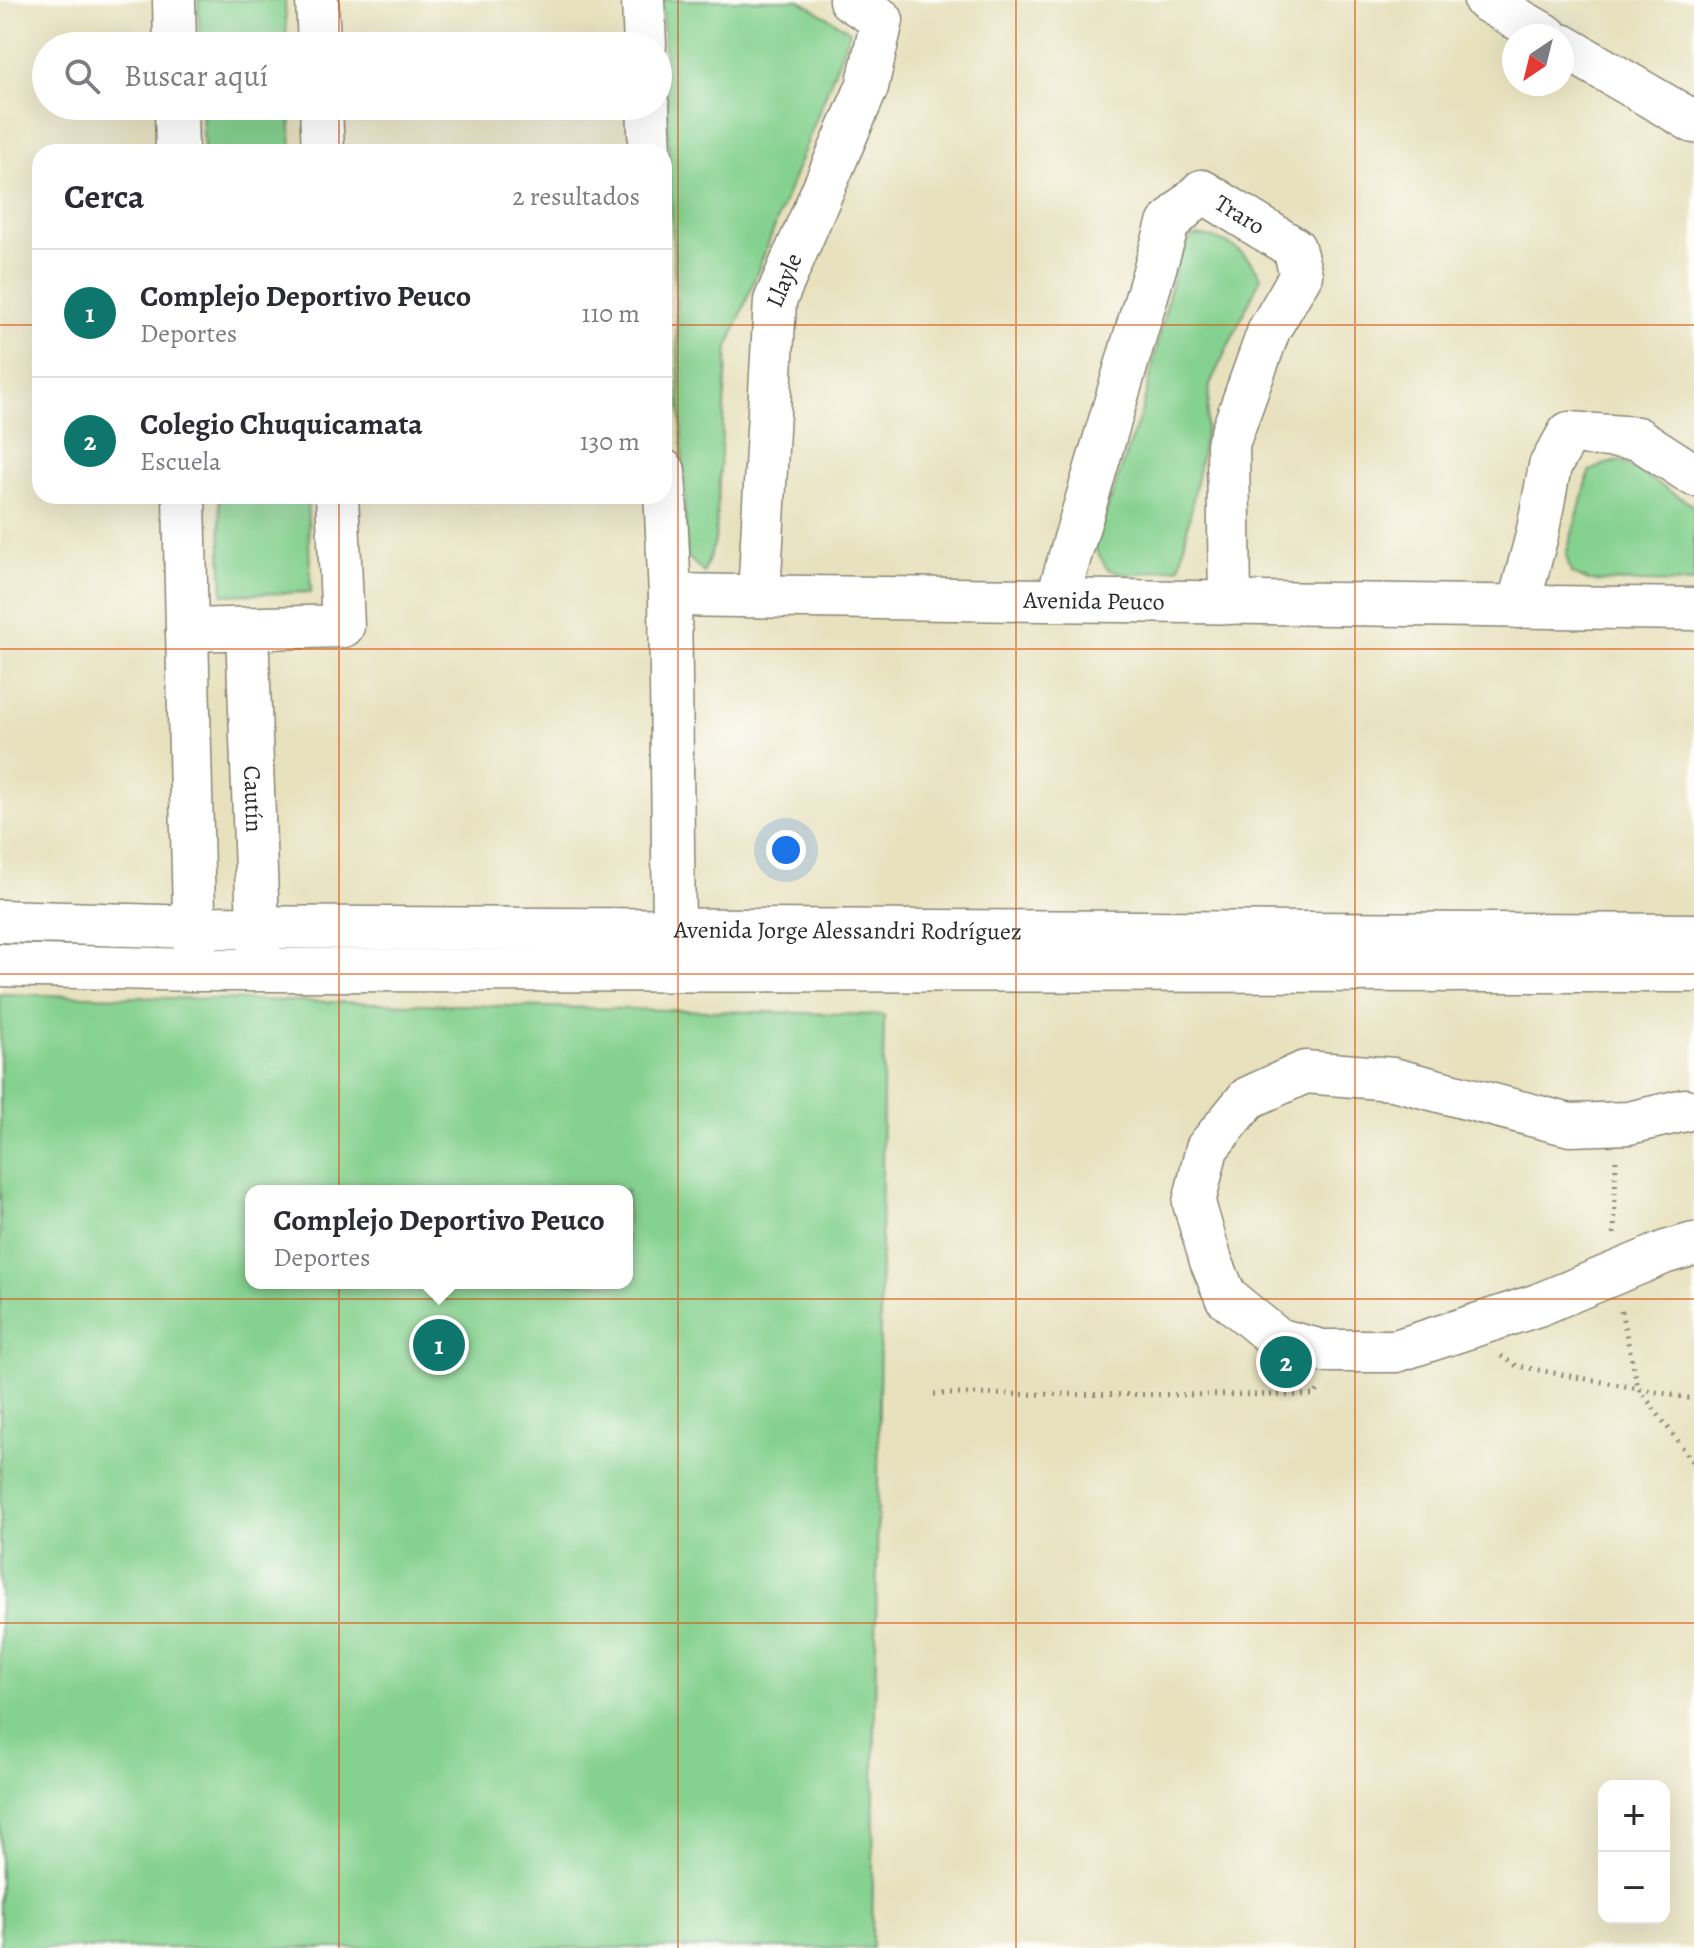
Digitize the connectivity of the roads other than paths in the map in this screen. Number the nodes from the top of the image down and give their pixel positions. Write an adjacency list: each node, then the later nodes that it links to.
1 (174, 0): 7 (street)
2 (317, 0): 8 (street)
3 (643, 0): 9 (street)
4 (850, 0): 23 (street, Llayle)
5 (1485, 0): 6 (street)
6 (1526, 24)
7 (175, 32)
8 (318, 32)
9 (644, 32)
10 (1574, 52): 14 (street)
11 (176, 120): 15 (street)
12 (322, 120): 16 (street)
13 (649, 120): 17 (street)
14 (1694, 122)
15 (177, 144)
16 (323, 144)
17 (650, 144)
18 (1694, 475): 26 (street)
19 (184, 504): 29 (street)
20 (337, 504): 28 (street)
21 (666, 504): 22 (street)
22 (670, 595): 23 (street, Avenida Peuco); 33 (street)
23 (759, 596): 24 (street, Avenida Peuco)
24 (1057, 600): 25 (street, Avenida Peuco); 25 (street, Traro)
25 (1230, 603): 26 (street, Avenida Peuco)
26 (1518, 607): 27 (street, Avenida Peuco)
27 (1694, 609)
28 (247, 629): 29 (street); 31 (street, Cautín)
29 (187, 630): 32 (street)
30 (0, 921): 32 (street, Avenida Jorge Alessandri Rodríguez)
31 (258, 926): 32 (street, Avenida Jorge Alessandri Rodríguez); 33 (street, Avenida Jorge Alessandri Rodríguez); 37 (street, Cautín)
32 (194, 927): 38 (street)
33 (674, 929): 34 (street, Avenida Jorge Alessandri Rodríguez)
34 (967, 950): 35 (street, Avenida Jorge Alessandri Rodríguez); 37 (street, Avenida Jorge Alessandri Rodríguez)
35 (1686, 953)
36 (0, 965): 38 (street, Avenida Jorge Alessandri Rodríguez)
37 (259, 969): 38 (street, Avenida Jorge Alessandri Rodríguez)
38 (195, 970)
39 (1685, 1110): 40 (street)
40 (1680, 1248)

